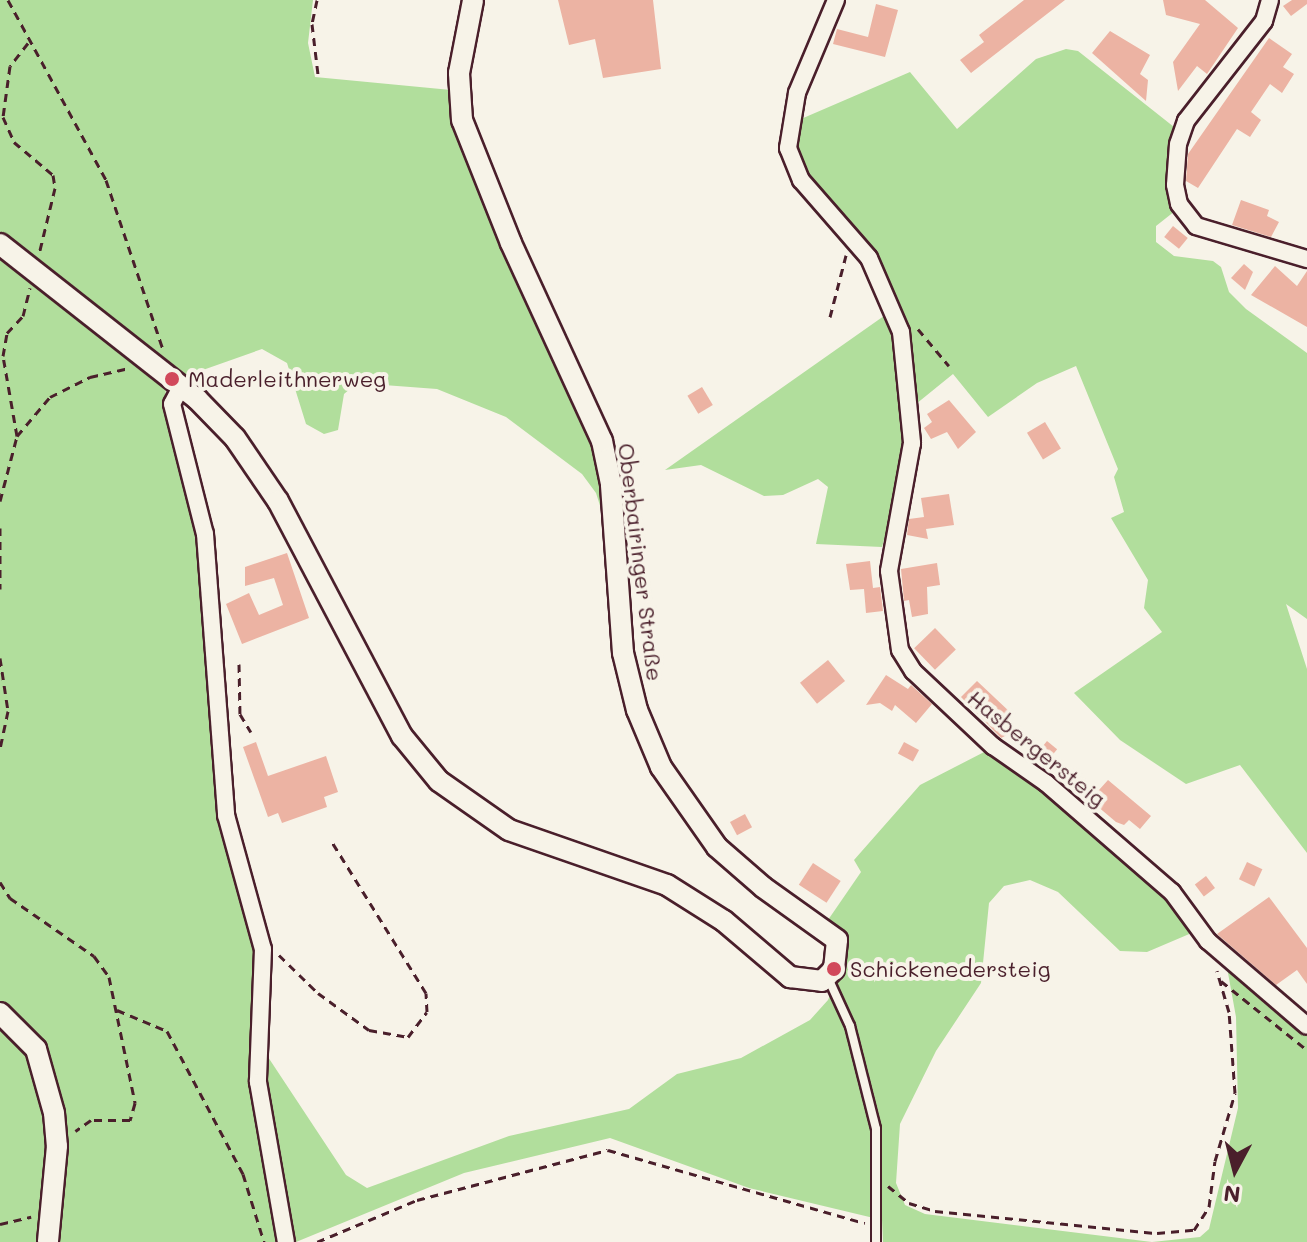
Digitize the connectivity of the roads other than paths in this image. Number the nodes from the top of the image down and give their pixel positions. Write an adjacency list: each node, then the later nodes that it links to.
1 (473, 0): 7 (street, Oberbairinger Straße)
2 (836, 0): 9 (street, Hasbergersteig)
3 (1270, 0): 5 (street)
4 (0, 244): 6 (street)
5 (1307, 259)
6 (181, 387): 7 (street); 11 (street)
7 (828, 978): 12 (lane)
8 (0, 1013): 10 (street)
9 (1307, 1026)
10 (48, 1242)
11 (286, 1242)
12 (876, 1242)

